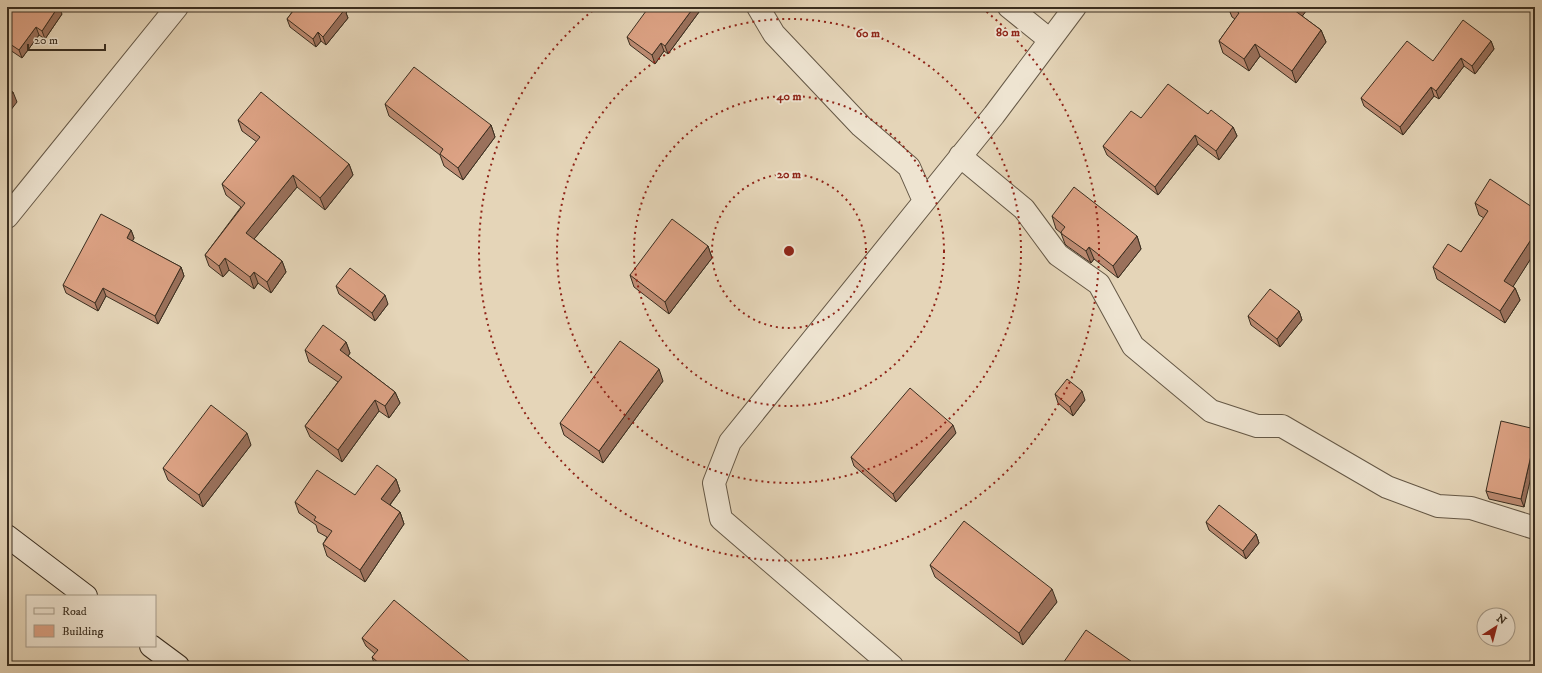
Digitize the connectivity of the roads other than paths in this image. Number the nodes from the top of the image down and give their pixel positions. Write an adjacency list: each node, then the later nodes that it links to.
1 (177, 7): 8 (street)
2 (758, 7): 7 (street)
3 (1009, 7): 5 (street)
4 (1075, 7): 5 (street)
5 (1050, 40): 6 (street)
6 (960, 156): 7 (street); 9 (street)
7 (924, 201): 14 (street)
8 (7, 217)
9 (1535, 528)
10 (7, 536): 11 (street)
11 (85, 595)
12 (152, 647): 13 (street)
13 (178, 666)
14 (892, 666)

